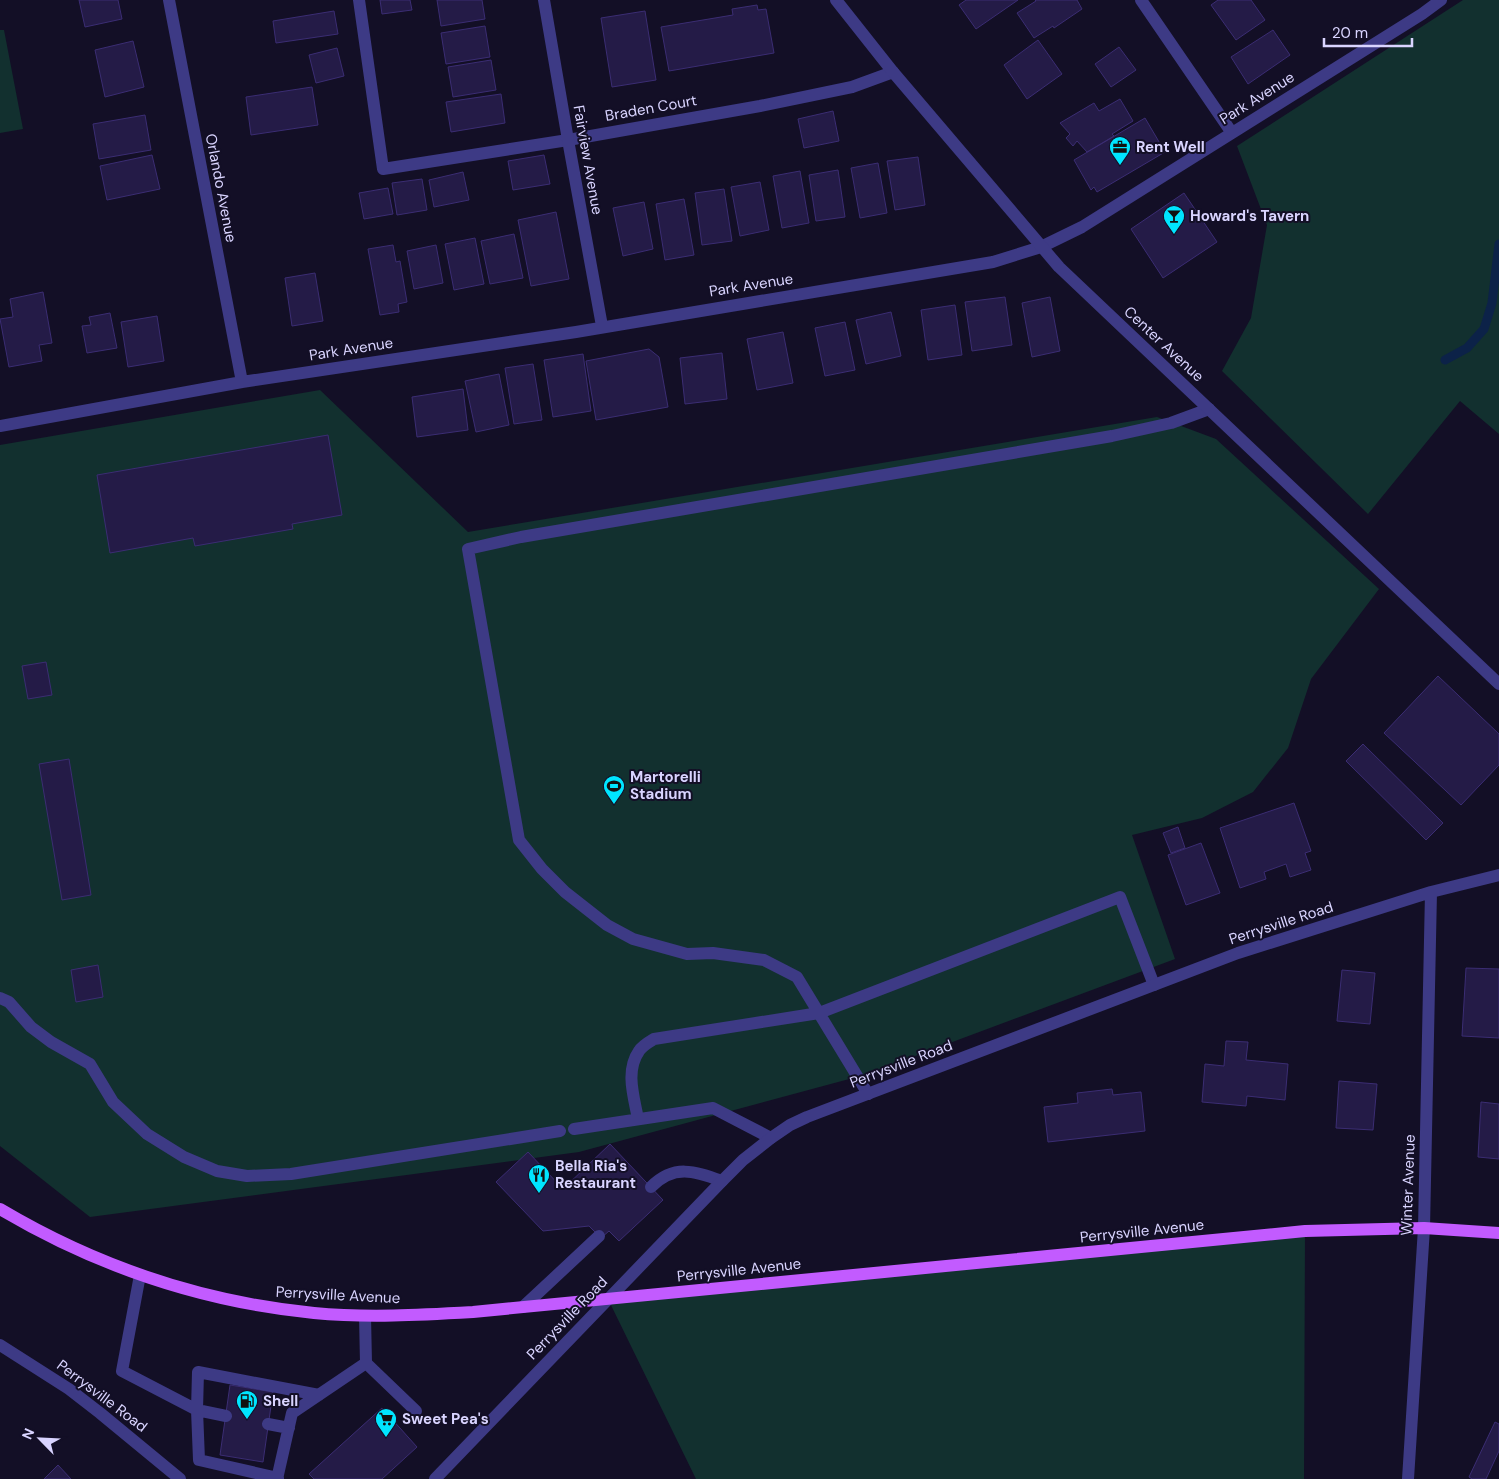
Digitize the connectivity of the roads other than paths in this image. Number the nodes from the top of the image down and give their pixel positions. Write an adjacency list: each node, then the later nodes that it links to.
1 (169, 0): 12 (street, Orlando Avenue)
2 (359, 0): 9 (street, Braden Court)
3 (544, 0): 9 (street, Fairview Avenue)
4 (836, 0): 7 (street, Center Avenue)
5 (1141, 0): 8 (street)
6 (1441, 0): 8 (street, Park Avenue)
7 (893, 72): 9 (street, Braden Court); 10 (street, Center Avenue)
8 (1232, 134): 10 (street, Park Avenue)
9 (568, 140): 11 (street, Fairview Avenue)
10 (1040, 247): 11 (street, Park Avenue); 13 (street, Center Avenue)
11 (602, 326): 12 (street, Park Avenue)
12 (242, 382): 14 (street, Park Avenue)
13 (1209, 409): 15 (street, Center Avenue); 20 (street)
14 (0, 426)
15 (1499, 684)
16 (1499, 875): 17 (street, Perrysville Road)
17 (1431, 892): 18 (street, Perrysville Road); 29 (street, Winter Avenue)
18 (1154, 985): 20 (street); 21 (street, Perrysville Road)
19 (0, 998): 24 (street)
20 (819, 1014): 21 (street); 22 (street)
21 (868, 1094): 25 (street, Perrysville Road)
22 (638, 1119): 23 (street); 25 (street)
23 (574, 1128)
24 (560, 1131)
25 (771, 1138): 26 (street, Perrysville Road)
26 (722, 1181): 27 (street); 33 (street, Perrysville Road)
27 (651, 1187)
28 (0, 1210): 32 (main road, Perrysville Avenue)
29 (1424, 1228): 30 (main road, Perrysville Avenue); 33 (main road, Perrysville Avenue); 47 (street, Winter Avenue)
30 (1499, 1233)
31 (599, 1236): 34 (street)
32 (140, 1275): 35 (main road, Perrysville Avenue); 39 (street)
33 (608, 1299): 34 (main road, Perrysville Avenue); 46 (street, Perrysville Road)
34 (523, 1307): 35 (main road, Perrysville Avenue)
35 (365, 1316): 37 (street)
36 (0, 1345): 45 (street, Perrysville Road)
37 (366, 1363): 38 (street); 40 (street)
38 (319, 1395): 39 (street); 43 (street)
39 (197, 1410): 41 (street); 44 (street)
40 (416, 1411)
41 (226, 1416)
42 (268, 1424): 43 (street)
43 (289, 1428): 44 (street)
44 (278, 1478)
45 (180, 1479)
46 (435, 1479)
47 (1408, 1479)

